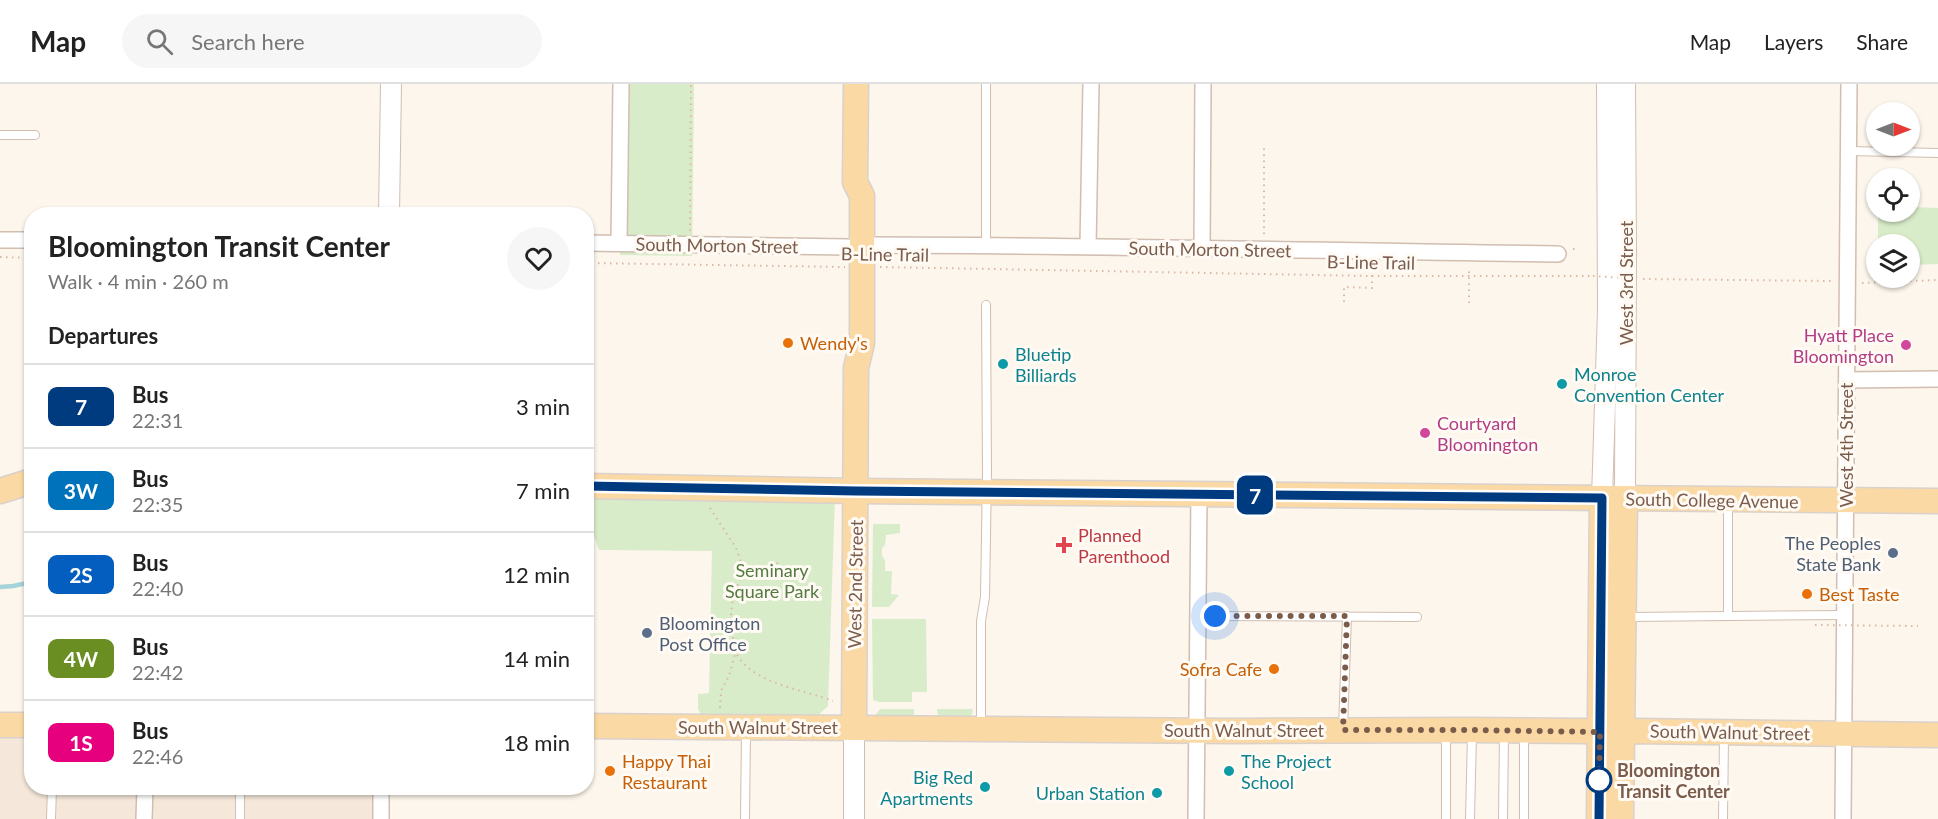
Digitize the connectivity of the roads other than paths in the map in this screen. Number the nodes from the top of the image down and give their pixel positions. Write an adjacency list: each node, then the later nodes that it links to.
1 (391, 84): 14 (street)
2 (621, 84): 18 (street)
3 (856, 84): 23 (main road, West 2nd Street)
4 (986, 84): 19 (lane)
5 (1091, 84): 20 (street)
6 (1203, 84): 21 (street)
7 (1607, 84): 35 (street, West 3rd Street)
8 (1625, 84): 35 (street, West 3rd Street)
9 (1849, 84): 12 (street, West 4th Street)
10 (0, 135): 11 (lane)
11 (35, 135)
12 (1849, 151): 13 (lane); 26 (street, West 4th Street)
13 (1938, 153)
14 (389, 207)
15 (0, 240): 16 (street)
16 (24, 240)
17 (594, 243): 18 (street, South Morton Street)
18 (619, 243): 23 (street, South Morton Street)
19 (986, 244): 20 (street, South Morton Street); 23 (street, South Morton Street)
20 (1088, 246): 21 (street, South Morton Street)
21 (1202, 249): 22 (street, South Morton Street)
22 (1558, 254)
23 (855, 267): 32 (main road, West 2nd Street)
24 (986, 305): 33 (lane)
25 (1938, 379): 26 (street)
26 (1847, 380): 37 (street, West 4th Street)
27 (0, 480): 28 (street)
28 (24, 481)
29 (24, 484): 31 (main road)
30 (594, 486): 32 (main road, South College Avenue)
31 (0, 491)
32 (856, 491): 33 (main road, South College Avenue); 49 (main road, West 2nd Street)
33 (987, 492): 34 (main road, South College Avenue); 50 (lane)
34 (1199, 494): 35 (main road, South College Avenue); 40 (street)
35 (1613, 498): 36 (main road, South College Avenue); 44 (main road, West 3rd Street); 57 (main road, West 3rd Street)
36 (1728, 500): 37 (main road, South College Avenue); 42 (lane)
37 (1846, 501): 38 (main road, South College Avenue); 39 (street, West 4th Street)
38 (1938, 501)
39 (1845, 615): 42 (lane); 58 (street, West 4th Street)
40 (1197, 616): 41 (lane); 51 (street)
41 (1347, 616): 43 (lane); 52 (lane)
42 (1728, 616): 44 (lane)
43 (1417, 617)
44 (1623, 617): 57 (main road, West 3rd Street)
45 (0, 725): 46 (main road)
46 (24, 725)
47 (594, 726): 48 (main road, South Walnut Street)
48 (747, 727): 49 (main road, South Walnut Street); 68 (lane)
49 (854, 727): 50 (main road, South Walnut Street); 69 (street)
50 (981, 729): 51 (main road, South Walnut Street)
51 (1198, 730): 52 (main road, South Walnut Street); 70 (street)
52 (1343, 730): 53 (main road, South Walnut Street)
53 (1446, 730): 54 (main road, South Walnut Street); 71 (lane)
54 (1472, 730): 55 (main road, South Walnut Street); 72 (lane)
55 (1514, 730): 57 (main road, South Walnut Street); 73 (lane); 74 (lane)
56 (1724, 732): 57 (main road, South Walnut Street); 58 (main road, South Walnut Street); 77 (lane)
57 (1611, 733): 75 (main road); 76 (main road)
58 (1844, 734): 59 (main road, South Walnut Street); 78 (street, West 4th Street)
59 (1938, 735)
60 (52, 795): 64 (lane)
61 (145, 795): 65 (street)
62 (240, 795): 66 (lane)
63 (381, 795): 67 (street)
64 (51, 819)
65 (144, 819)
66 (240, 819)
67 (381, 819)
68 (745, 819)
69 (854, 819)
70 (1196, 819)
71 (1446, 819)
72 (1470, 819)
73 (1503, 819)
74 (1524, 819)
75 (1599, 819)
76 (1621, 819)
77 (1723, 819)
78 (1843, 819)

